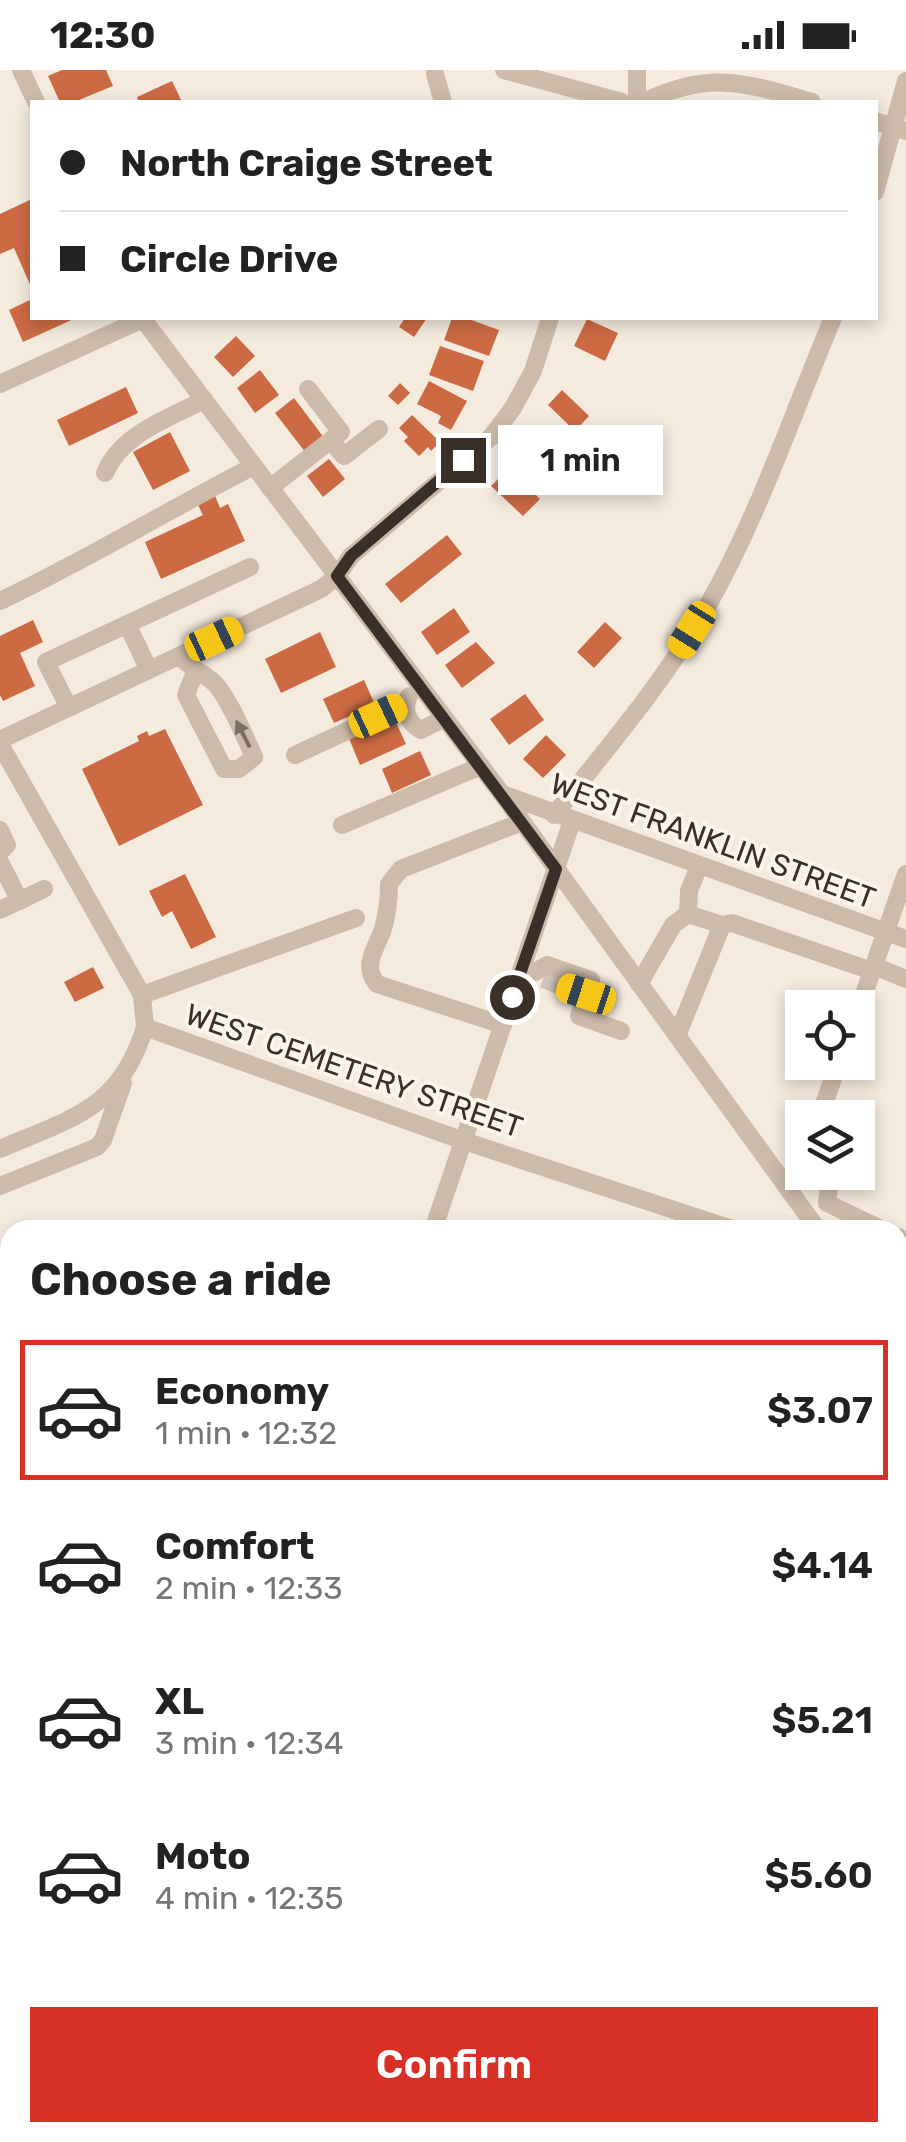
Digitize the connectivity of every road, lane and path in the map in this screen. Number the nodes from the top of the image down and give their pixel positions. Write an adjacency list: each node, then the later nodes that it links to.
1 (21, 70): 6 (street)
2 (504, 70): 8 (street)
3 (637, 70): 9 (street)
4 (440, 71): 7 (street)
5 (906, 81): 12 (street)
6 (35, 100)
7 (444, 100)
8 (615, 100)
9 (640, 100)
10 (646, 100): 11 (street)
11 (805, 100)
12 (891, 126): 13 (street)
13 (878, 180)
14 (139, 320): 18 (street)
15 (144, 320): 20 (street)
16 (549, 320): 27 (street)
17 (831, 320): 41 (street)
18 (0, 384)
19 (308, 388): 22 (street)
20 (204, 400): 23 (street); 24 (street)
21 (379, 428): 22 (street)
22 (331, 441): 25 (street)
23 (254, 466): 25 (street); 28 (street)
24 (105, 473)
25 (270, 488): 27 (street)
26 (250, 567): 29 (street)
27 (337, 576): 30 (street); 33 (street)
28 (0, 601)
29 (127, 624): 31 (street); 35 (street)
30 (179, 656): 31 (street); 32 (street)
31 (149, 670): 35 (street)
32 (195, 672): 32 (street, one-way to 32)
33 (419, 685): 34 (street); 36 (street)
34 (405, 704): 36 (street); 38 (street)
35 (69, 708): 37 (street)
36 (445, 718): 39 (street)
37 (0, 742): 65 (street, WEST CEMETERY STREET)
38 (295, 755)
39 (481, 766): 40 (street); 43 (street)
40 (502, 794): 41 (street, WEST FRANKLIN STREET); 42 (street)
41 (563, 818): 47 (street, WEST FRANKLIN STREET); 48 (street)
42 (522, 822): 48 (street); 66 (street)
43 (342, 825)
44 (0, 830): 45 (street)
45 (0, 852)
46 (0, 862): 51 (street)
47 (699, 866): 53 (street); 56 (street, WEST FRANKLIN STREET)
48 (556, 869): 59 (street); 61 (street)
49 (906, 874): 56 (street)
50 (44, 889): 51 (street)
51 (20, 900): 52 (street)
52 (0, 910)
53 (688, 914): 55 (street); 61 (street)
54 (356, 918): 65 (street)
55 (722, 926): 58 (street); 69 (street)
56 (886, 932): 57 (street, WEST FRANKLIN STREET); 58 (street)
57 (906, 939)
58 (873, 968): 60 (street); 63 (street)
59 (533, 973): 64 (street); 66 (street)
60 (906, 979)
61 (640, 984): 69 (street)
62 (564, 987): 64 (street)
63 (865, 990)
64 (586, 994): 68 (street)
65 (142, 995): 67 (street, WEST CEMETERY STREET)
66 (503, 1026): 71 (street)
67 (146, 1027): 70 (street); 71 (street, WEST CEMETERY STREET)
68 (621, 1031)
69 (677, 1036): 75 (street)
70 (127, 1071): 72 (street); 73 (street)
71 (464, 1140): 77 (street); 78 (street, WEST CEMETERY STREET)
72 (0, 1149)
73 (0, 1186)
74 (829, 1190): 76 (street)
75 (791, 1192): 79 (street)
76 (827, 1203): 80 (street); 81 (street)
77 (436, 1220)
78 (705, 1220)
79 (811, 1220)
80 (817, 1220)
81 (862, 1220)

